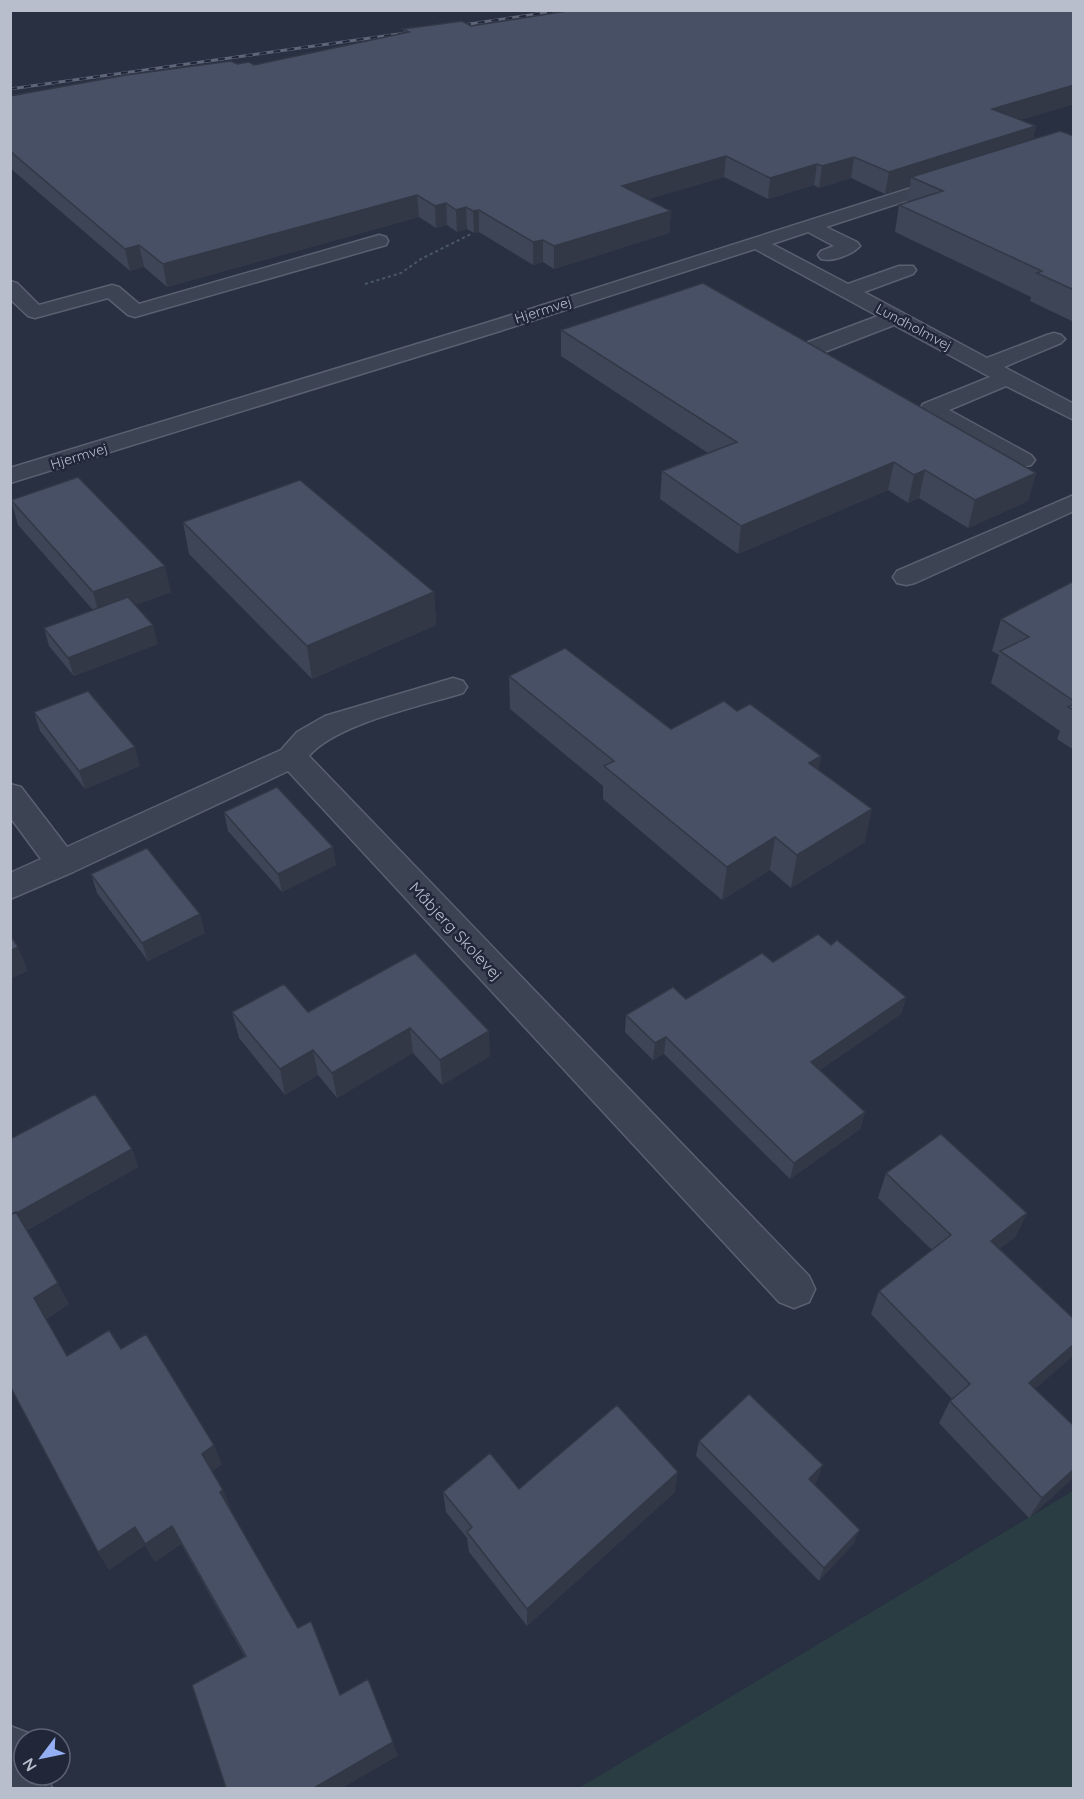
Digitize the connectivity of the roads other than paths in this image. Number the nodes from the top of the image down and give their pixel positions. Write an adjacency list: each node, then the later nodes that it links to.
1 (966, 175): 2 (street, Hjermvej)
2 (808, 225): 4 (street, Hjermvej); 5 (street)
3 (379, 241): 7 (street)
4 (755, 242): 8 (street, Lundholmvej); 16 (street, Hjermvej)
5 (828, 255)
6 (906, 270): 8 (street)
7 (10, 287)
8 (848, 291): 9 (street, Lundholmvej)
9 (895, 317): 11 (street); 12 (street, Lundholmvej)
10 (1054, 339): 12 (street)
11 (806, 351)
12 (986, 366): 13 (street, Lundholmvej)
13 (1008, 378): 14 (street, Lundholmvej); 15 (street)
14 (1074, 413)
15 (1023, 460)
16 (10, 476)
17 (1074, 502): 18 (street)
18 (906, 577)
19 (453, 687): 20 (street)
20 (292, 758): 22 (street); 24 (street, Måbjerg Skolevej)
21 (10, 794): 22 (street)
22 (62, 864): 23 (street)
23 (10, 887)
24 (794, 1289)
25 (10, 1751): 26 (street)
26 (26, 1788)

